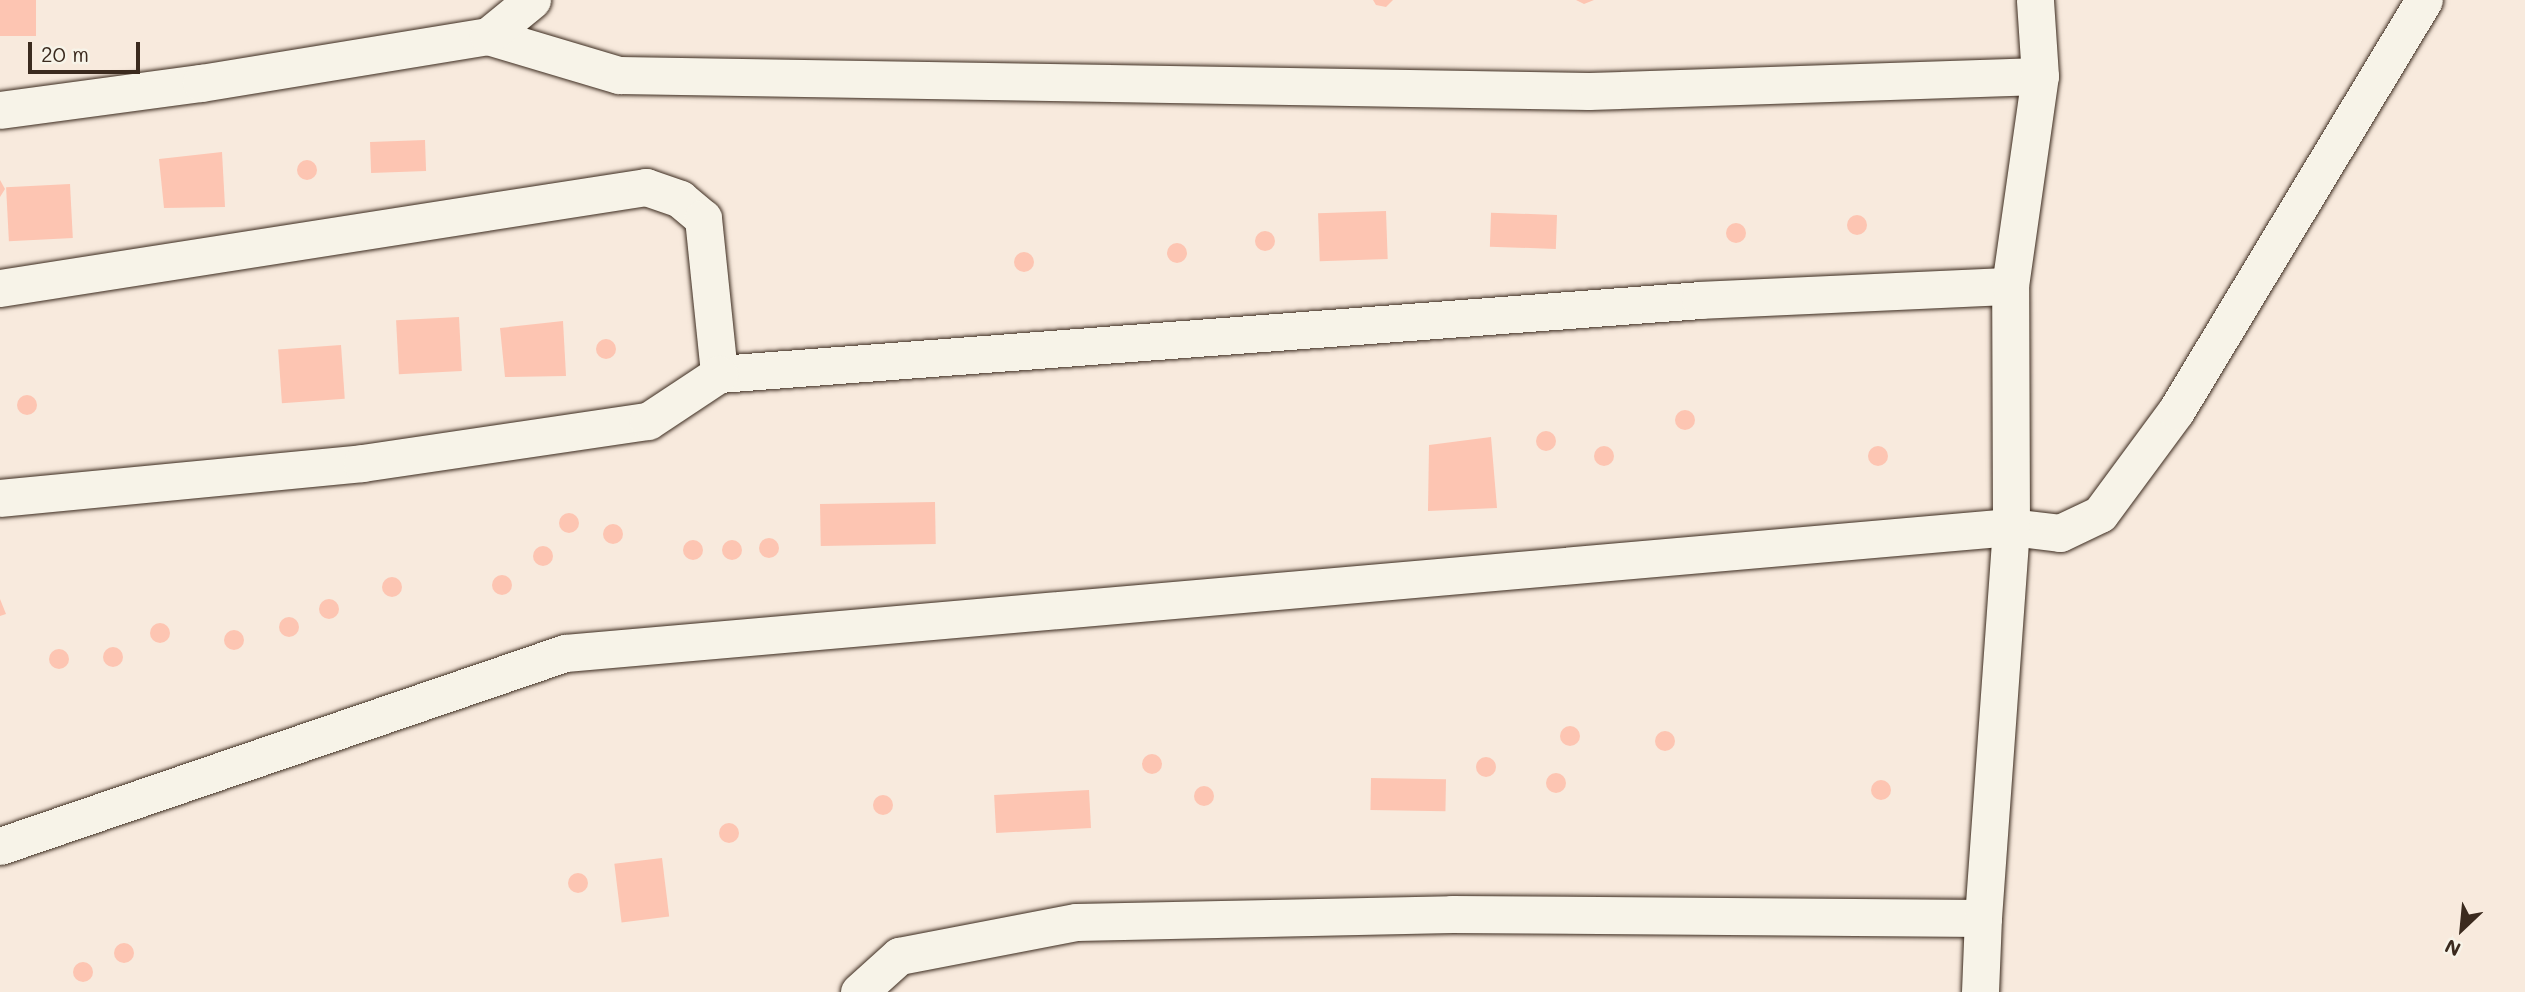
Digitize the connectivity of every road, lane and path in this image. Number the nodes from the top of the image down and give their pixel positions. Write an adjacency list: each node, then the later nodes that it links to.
1 (532, 0): 4 (street)
2 (2035, 0): 5 (street)
3 (2424, 0): 11 (street)
4 (488, 36): 5 (street); 6 (street)
5 (2040, 76): 7 (street)
6 (0, 110)
7 (2010, 286): 9 (street); 11 (street)
8 (0, 288): 9 (street)
9 (719, 374): 10 (street)
10 (0, 498)
11 (2011, 527): 12 (street); 13 (street)
12 (0, 846)
13 (1983, 918): 14 (street); 15 (street)
14 (859, 992)
15 (1980, 992)

